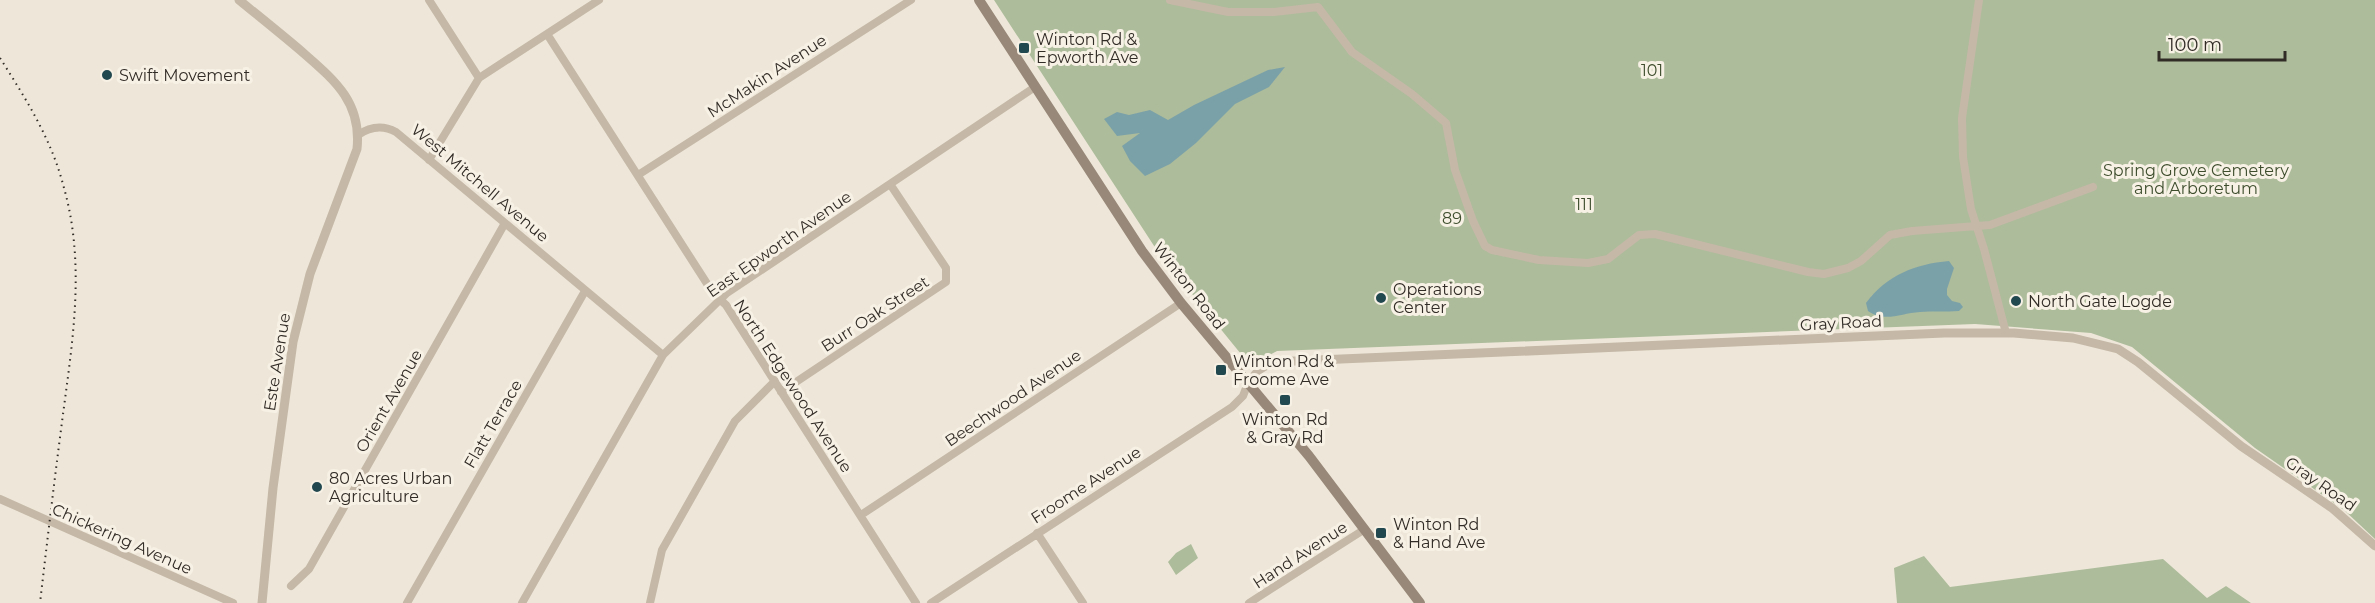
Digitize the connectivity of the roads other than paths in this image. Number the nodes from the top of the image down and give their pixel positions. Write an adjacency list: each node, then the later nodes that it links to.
1 (239, 0): 11 (street)
2 (429, 0): 9 (street)
3 (599, 0): 8 (street)
4 (911, 0): 13 (street, McMakin Avenue)
5 (979, 0): 10 (main road, Winton Road)
6 (1170, 0): 17 (street)
7 (1978, 0): 17 (street)
8 (547, 34): 9 (street); 13 (street, North Edgewood Avenue)
9 (479, 78): 12 (street)
10 (1035, 87): 14 (street, East Epworth Avenue); 20 (main road, Winton Road)
11 (358, 135): 12 (street, West Mitchell Avenue); 33 (street, Este Avenue)
12 (429, 160): 16 (street, West Mitchell Avenue)
13 (638, 175): 19 (street, North Edgewood Avenue)
14 (890, 184): 19 (street, East Epworth Avenue); 25 (street, Burr Oak Street)
15 (2093, 187): 17 (street)
16 (505, 223): 18 (street, West Mitchell Avenue); 31 (street, Orient Avenue)
17 (1977, 227): 21 (street)
18 (585, 291): 22 (street, West Mitchell Avenue); 34 (street, Flatt Terrace)
19 (720, 299): 22 (street, East Epworth Avenue); 23 (street, North Edgewood Avenue)
20 (1181, 303): 24 (main road, Winton Road); 27 (street, Beechwood Avenue)
21 (2006, 333): 24 (street, Gray Road); 30 (street, Gray Road)
22 (663, 356): 35 (street, East Epworth Avenue)
23 (775, 381): 25 (street, North Edgewood Avenue); 36 (street)
24 (1248, 383): 28 (main road, Winton Road); 29 (street, Froome Avenue)
25 (781, 392): 27 (street, North Edgewood Avenue)
26 (0, 499): 32 (street, Chickering Avenue)
27 (861, 515): 37 (street, North Edgewood Avenue)
28 (1365, 529): 40 (street, Hand Avenue); 41 (main road, Winton Road)
29 (1037, 533): 38 (street, Froome Avenue); 39 (street)
30 (2375, 546)
31 (291, 586)
32 (233, 603)
33 (262, 603)
34 (407, 603)
35 (522, 603)
36 (650, 603)
37 (916, 603)
38 (931, 603)
39 (1083, 603)
40 (1249, 603)
41 (1420, 603)

